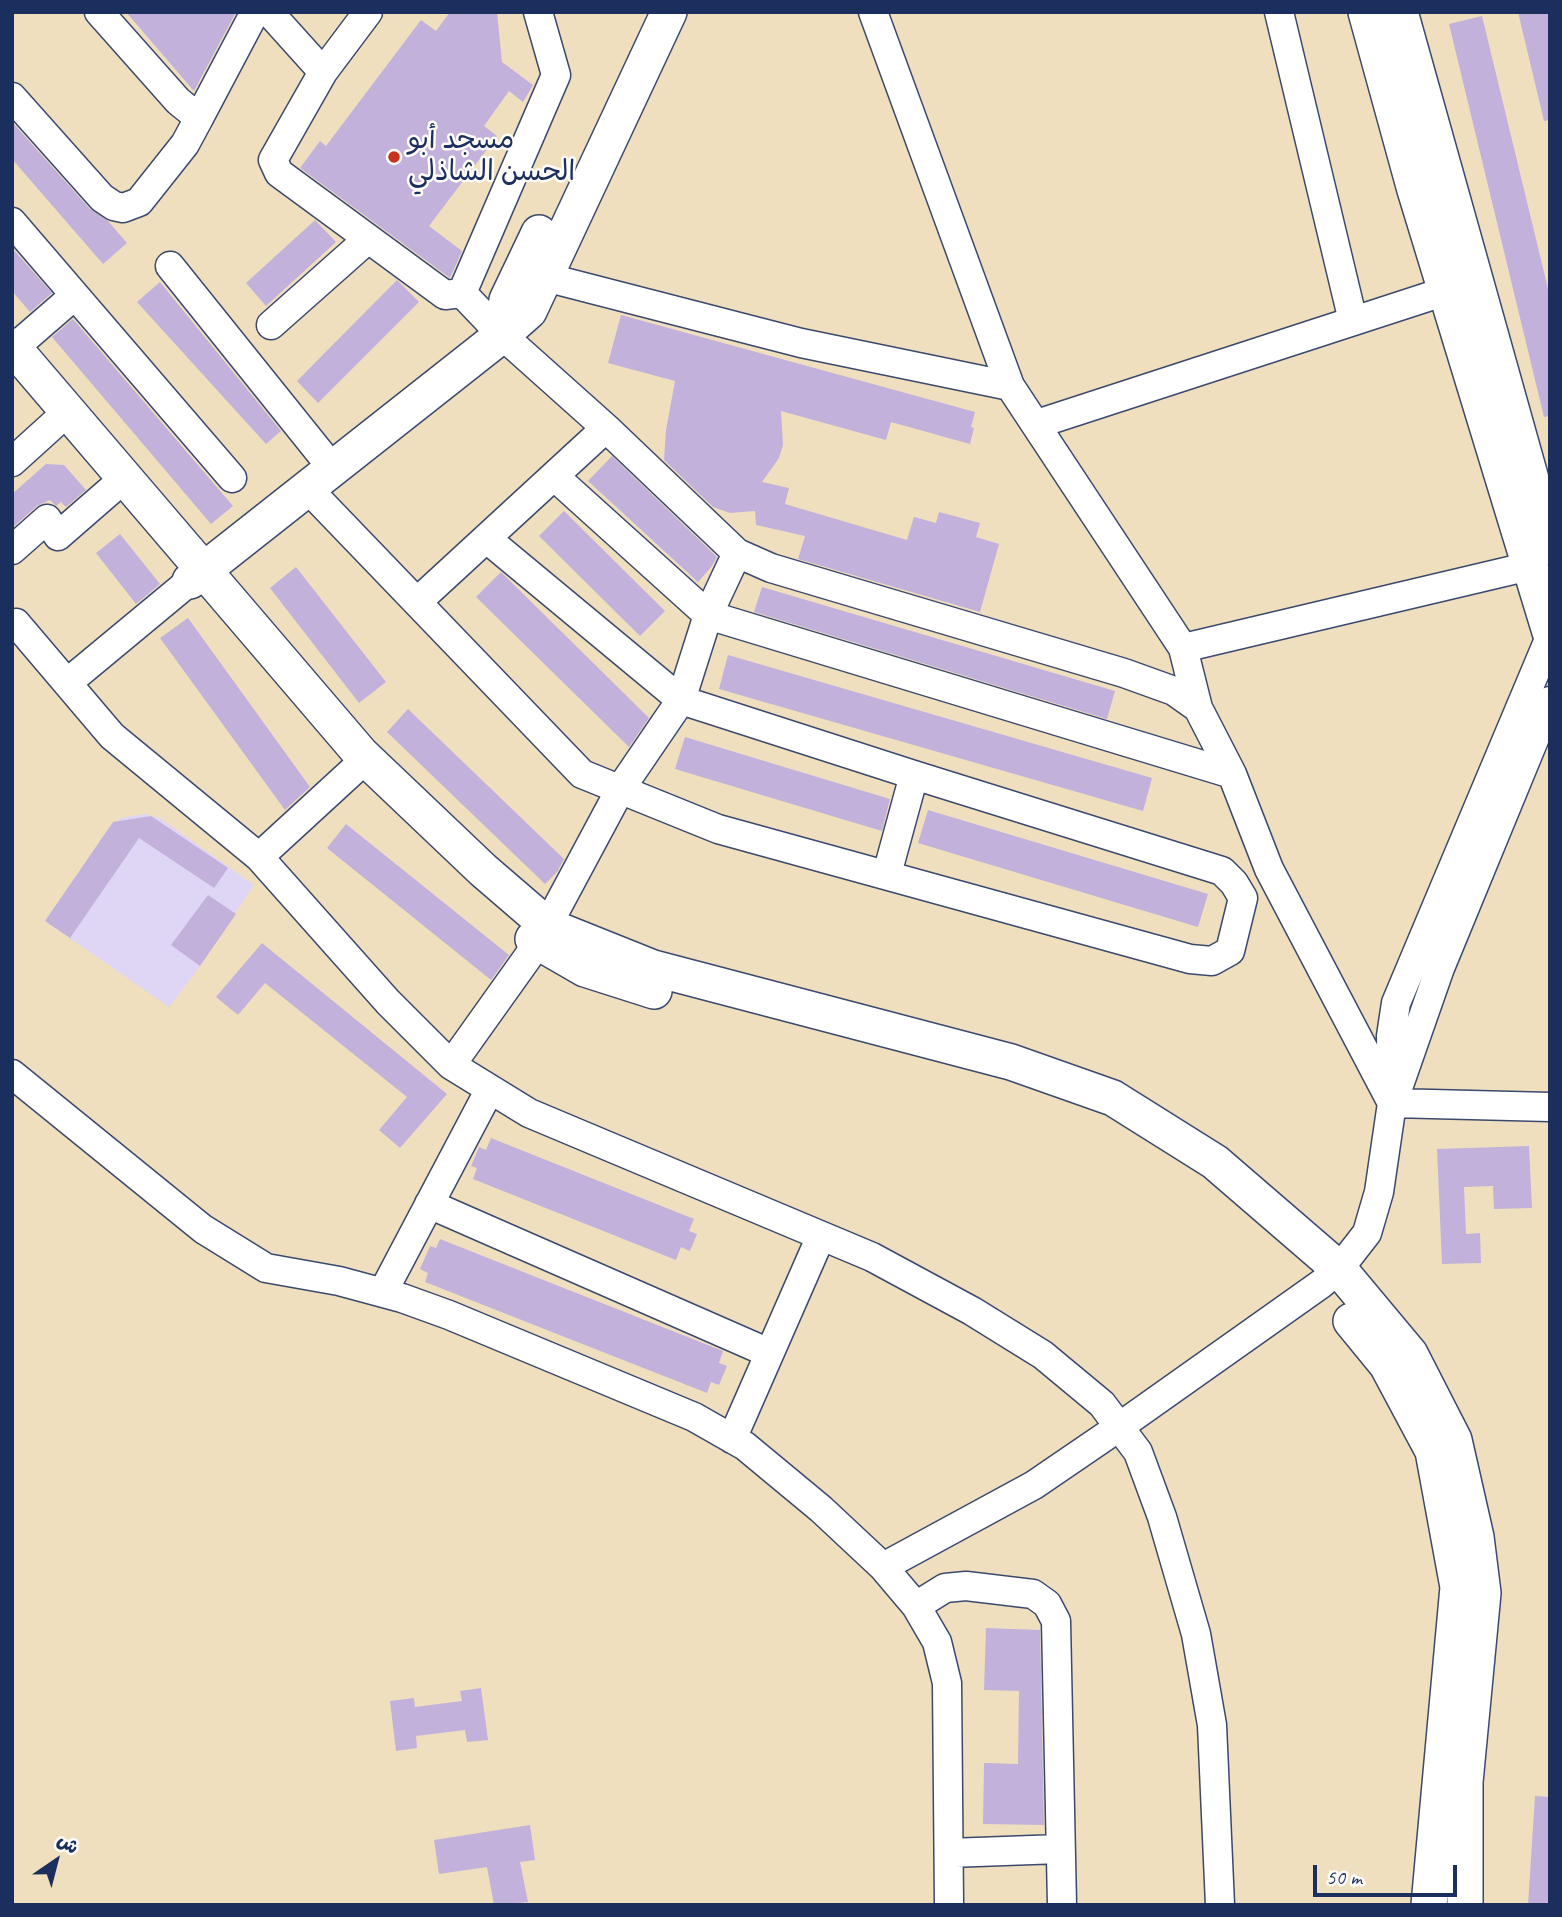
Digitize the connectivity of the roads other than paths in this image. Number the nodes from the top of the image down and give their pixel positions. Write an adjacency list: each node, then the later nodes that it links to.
1 (99, 12): 14 (street)
2 (255, 12): 14 (street)
3 (269, 12): 12 (street)
4 (368, 12): 12 (street)
5 (538, 12): 20 (street)
6 (645, 12): 24 (main road)
7 (670, 12): 18 (main road)
8 (873, 12): 26 (street)
9 (1279, 12): 22 (street)
10 (1366, 12): 19 (main road)
11 (1400, 12): 38 (main road)
12 (323, 72): 16 (street)
13 (12, 97): 14 (street)
14 (199, 118)
15 (12, 222): 21 (street)
16 (368, 240): 20 (street); 23 (street)
17 (170, 266): 33 (street)
18 (545, 277): 24 (main road); 26 (street)
19 (1446, 291): 22 (street); 38 (main road)
20 (462, 293): 24 (street)
21 (74, 296): 25 (street); 32 (street)
22 (1353, 321): 28 (street)
23 (271, 325)
24 (502, 335): 29 (street); 33 (main road)
25 (13, 357): 27 (main road); 39 (main road)
26 (1010, 386): 28 (street)
27 (54, 424): 30 (street); 34 (main road)
28 (1037, 425): 44 (street)
29 (606, 428): 31 (street); 37 (street)
30 (12, 462)
31 (554, 476): 35 (street); 41 (street)
32 (232, 478)
33 (320, 479): 39 (main road); 40 (street)
34 (112, 489): 36 (street); 39 (main road)
35 (487, 539): 40 (street); 46 (street)
36 (12, 550)
37 (737, 553): 41 (street); 48 (street)
38 (1540, 557): 43 (main road); 44 (street)
39 (197, 575): 45 (street); 49 (main road); 57 (main road)
40 (417, 602): 52 (street)
41 (708, 615): 46 (street); 50 (street)
42 (14, 623): 45 (street)
43 (1550, 635): 61 (street)
44 (1184, 648): 48 (street)
45 (67, 683): 53 (street)
46 (681, 700): 51 (street); 52 (street)
47 (1550, 701): 61 (street)
48 (1198, 708): 50 (street)
49 (357, 767): 53 (street); 57 (main road)
50 (1232, 774): 54 (street)
51 (914, 775): 55 (street); 56 (street)
52 (621, 788): 55 (street); 57 (street)
53 (259, 857): 58 (street)
54 (1269, 869): 56 (street); 61 (street)
55 (887, 874): 56 (street)
56 (1234, 883)
57 (543, 934): 58 (street); 65 (main road)
58 (451, 1065): 60 (street)
59 (12, 1074): 66 (street)
60 (489, 1089): 63 (street); 64 (street)
61 (1392, 1103): 62 (street); 65 (street)
62 (1550, 1107)
63 (429, 1204): 66 (street); 67 (street)
64 (821, 1236): 67 (street); 68 (street)
65 (1330, 1276): 68 (street); 77 (main road); 78 (main road)
66 (383, 1292): 69 (street)
67 (769, 1353): 69 (street)
68 (1119, 1427): 70 (street); 76 (street)
69 (732, 1438): 70 (street)
70 (883, 1567): 71 (street)
71 (916, 1606): 72 (street); 73 (street)
72 (1060, 1849): 73 (street); 75 (street)
73 (949, 1853): 74 (street)
74 (949, 1905)
75 (1062, 1905)
76 (1220, 1905)
77 (1429, 1905)
78 (1465, 1905)

